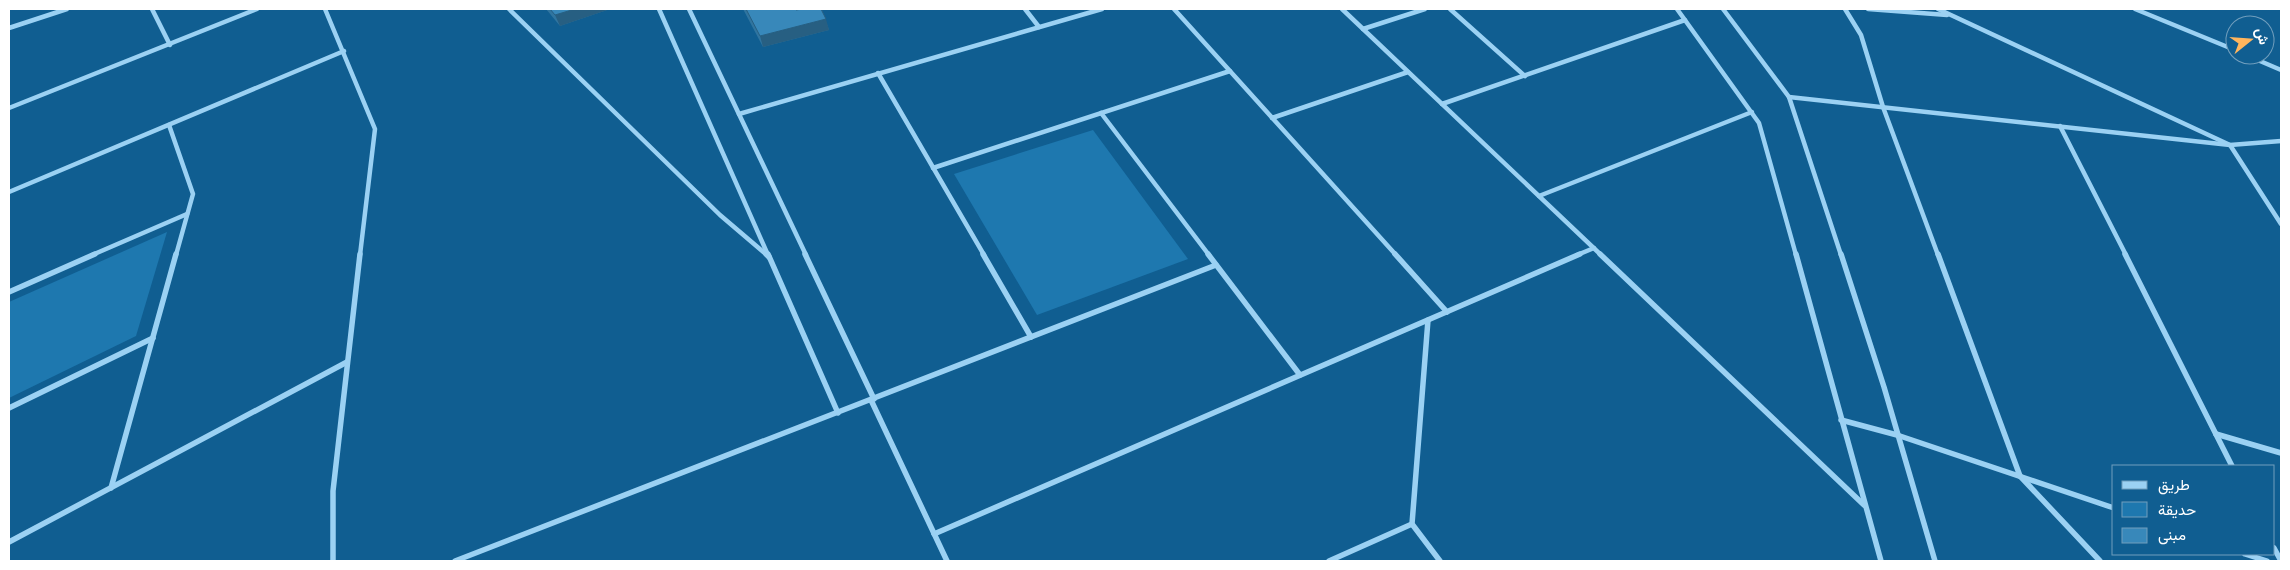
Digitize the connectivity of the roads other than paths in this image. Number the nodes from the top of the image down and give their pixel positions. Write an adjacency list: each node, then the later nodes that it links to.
1 (68, 9): 23 (street)
2 (152, 9): 25 (street)
3 (257, 9): 25 (street)
4 (325, 9): 27 (street)
5 (509, 9): 52 (street)
6 (659, 9): 52 (street)
7 (689, 9): 40 (street)
8 (1026, 9): 22 (street)
9 (1102, 9): 22 (street)
10 (1174, 9): 30 (street)
11 (1342, 9): 24 (street)
12 (1425, 9): 24 (street)
13 (1450, 9): 33 (street)
14 (1677, 9): 21 (street)
15 (1723, 9): 34 (street)
16 (1845, 9): 36 (street)
17 (1868, 9): 20 (street)
18 (1938, 9): 20 (street)
19 (2135, 9): 26 (street)
20 (1952, 15): 45 (street)
21 (1685, 20): 33 (street); 38 (street)
22 (1039, 27): 32 (street)
23 (9, 28)
24 (1363, 29): 31 (street)
25 (170, 45): 37 (street)
26 (2225, 46)
27 (344, 51): 42 (street); 59 (street)
28 (2269, 65): 29 (street)
29 (2281, 70)
30 (1230, 71): 39 (street); 41 (street)
31 (1408, 72): 35 (street); 41 (street)
32 (878, 73): 40 (street); 46 (street)
33 (1525, 76): 35 (street)
34 (1789, 96): 36 (street); 66 (street)
35 (1442, 104): 48 (street)
36 (1883, 107): 43 (street); 69 (street)
37 (9, 108)
38 (1752, 112): 48 (street); 64 (street)
39 (1101, 113): 46 (street); 53 (street)
40 (739, 114): 61 (street)
41 (1272, 118): 55 (street)
42 (169, 125): 47 (street); 49 (street)
43 (2060, 126): 45 (street); 65 (street)
44 (2281, 141): 45 (street)
45 (2230, 145): 50 (street)
46 (933, 168): 57 (street)
47 (9, 192)
48 (1539, 196): 51 (street)
49 (187, 214): 54 (street); 58 (street)
50 (2281, 224)
51 (1594, 248): 55 (street); 71 (street)
52 (770, 258): 63 (street)
53 (1216, 265): 57 (street); 60 (street)
54 (9, 292)
55 (1447, 312): 56 (street)
56 (1428, 320): 60 (street); 73 (street)
57 (1031, 337): 61 (street)
58 (153, 338): 62 (street); 70 (street)
59 (347, 362): 70 (street); 77 (street)
60 (1300, 375): 74 (street)
61 (872, 399): 63 (street); 74 (street)
62 (9, 408)
63 (838, 413): 78 (street)
64 (1841, 420): 66 (street); 71 (street)
65 (2216, 434): 67 (street); 68 (street)
66 (1897, 435): 69 (street); 83 (street)
67 (2281, 453)
68 (2232, 465)
69 (2020, 476): 72 (street); 84 (street)
70 (112, 488): 75 (street)
71 (1864, 505): 82 (street)
72 (2112, 507)
73 (1412, 524): 80 (street); 81 (street)
74 (934, 534): 79 (street)
75 (9, 542)
76 (2249, 555): 85 (street)
77 (333, 561)
78 (454, 561)
79 (947, 561)
80 (1330, 561)
81 (1440, 561)
82 (1881, 561)
83 (1935, 561)
84 (2100, 561)
85 (2267, 561)

